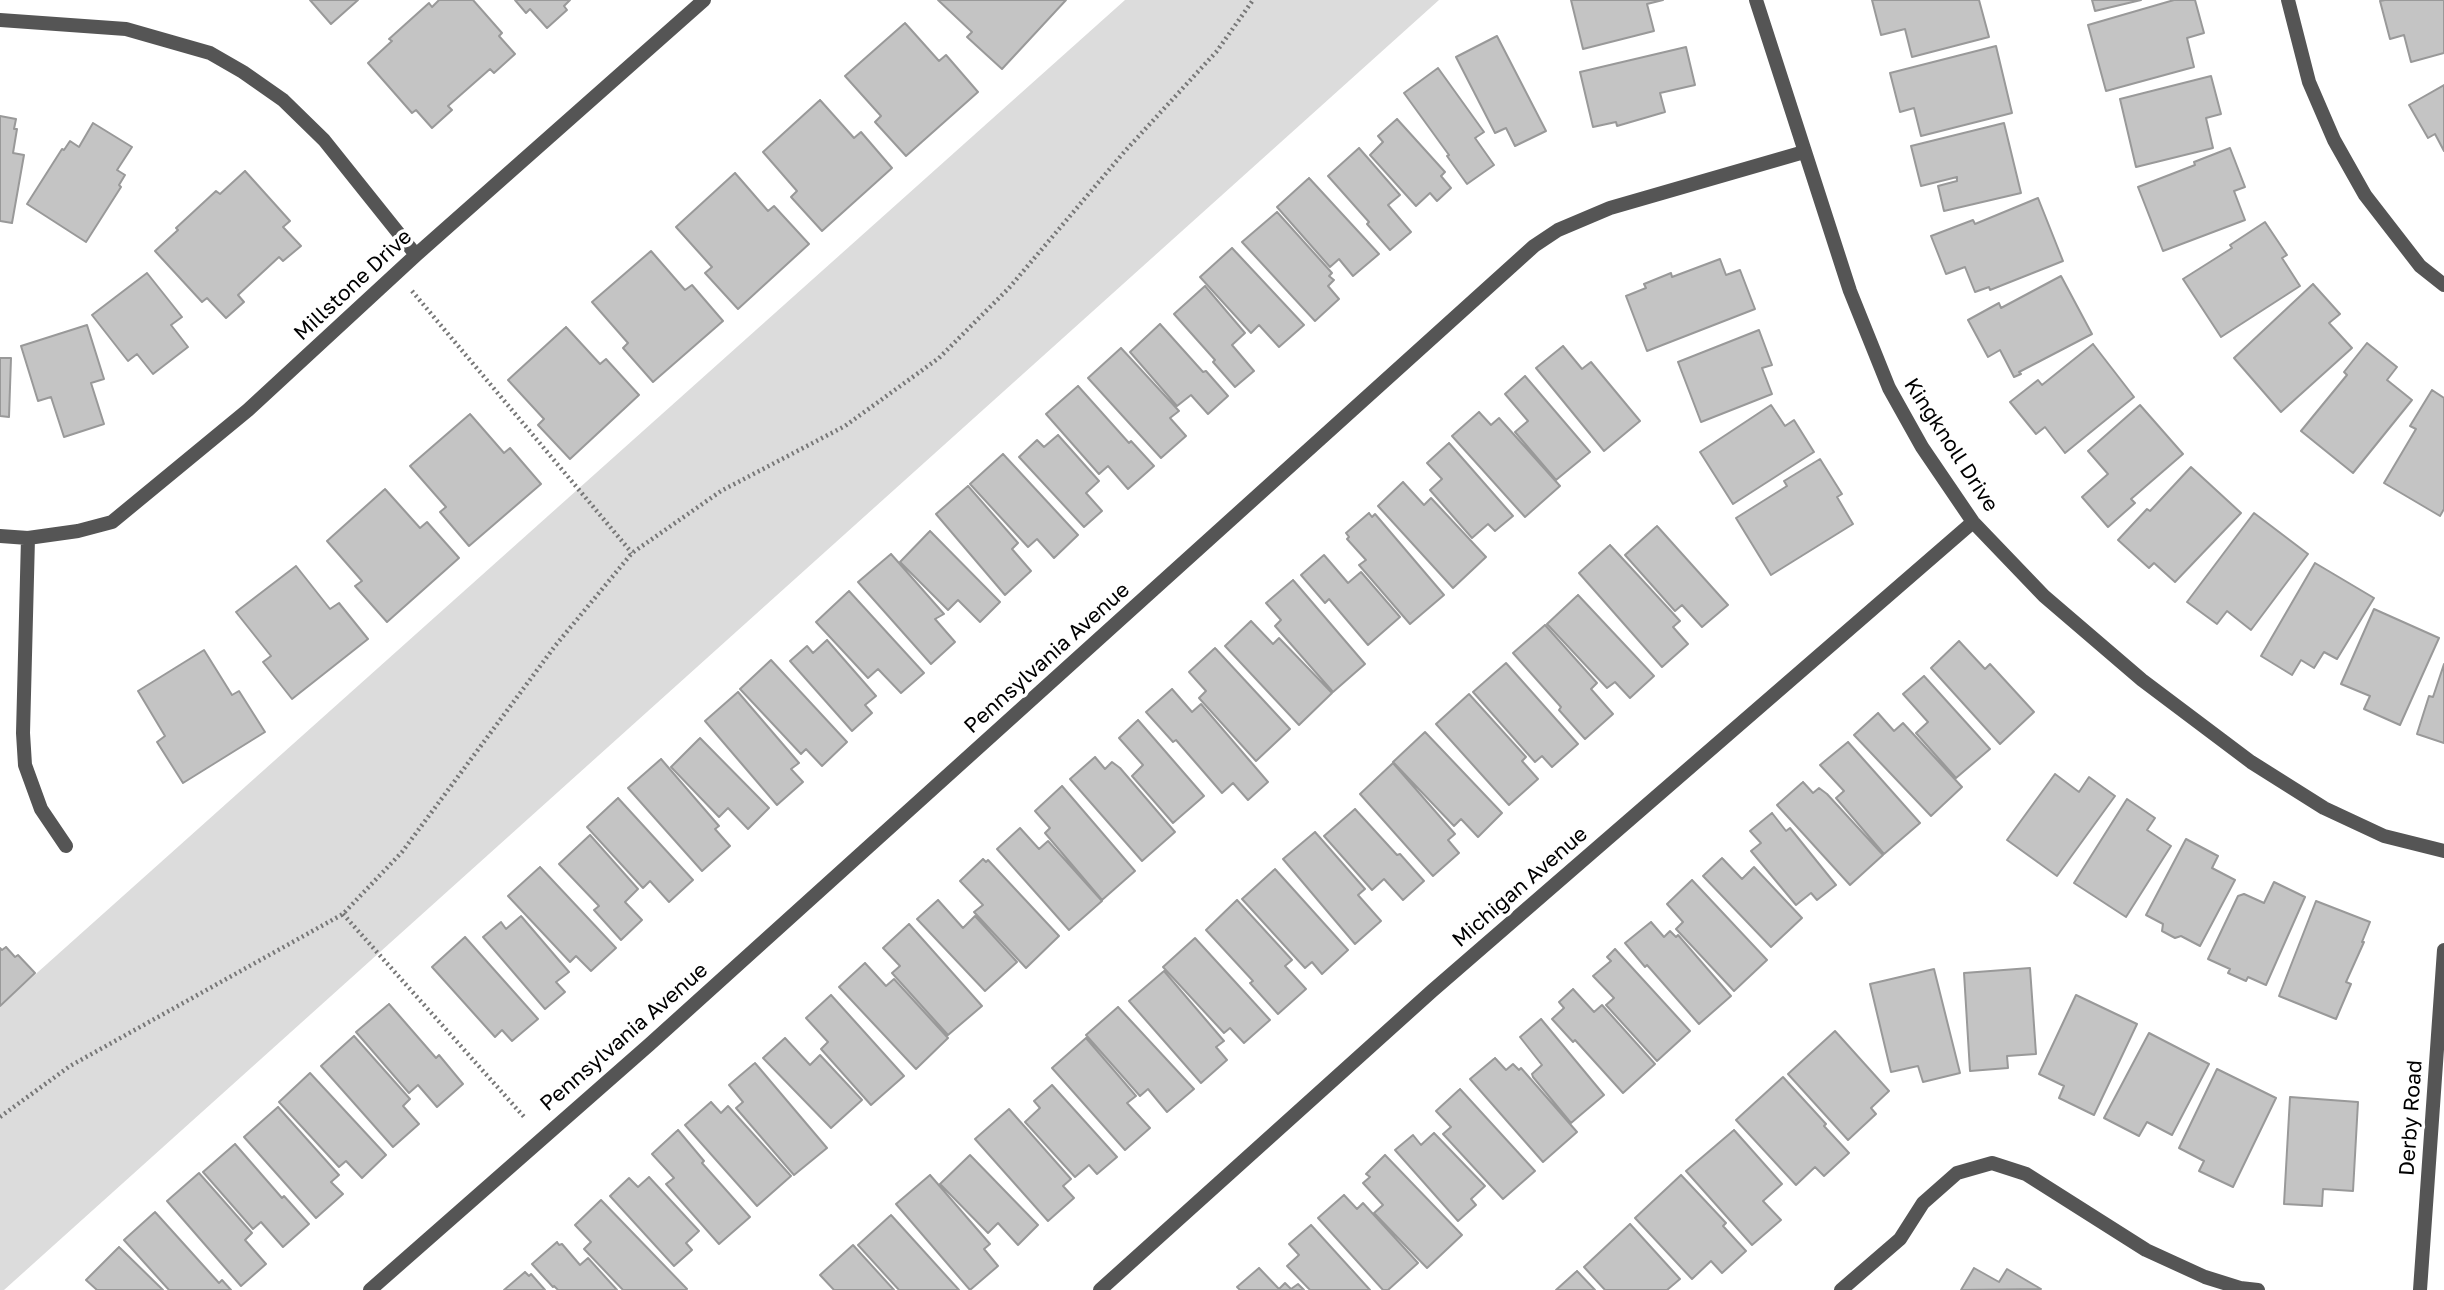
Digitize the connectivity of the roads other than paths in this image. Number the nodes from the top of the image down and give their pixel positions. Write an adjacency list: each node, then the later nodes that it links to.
1 (704, 0): 6 (street, Millstone Drive)
2 (1756, 0): 5 (street, Kingknoll Drive)
3 (2288, 0): 7 (street)
4 (0, 20): 6 (street)
5 (1804, 152): 8 (street, Kingknoll Drive); 14 (street, Pennsylvania Avenue)
6 (415, 255): 10 (street, Millstone Drive)
7 (2444, 285)
8 (1973, 522): 12 (street, Kingknoll Drive); 15 (street, Michigan Avenue)
9 (0, 536): 10 (street, Millstone Drive)
10 (28, 538): 11 (street)
11 (66, 846)
12 (2444, 852)
13 (2444, 950): 18 (street, Derby Road)
14 (370, 1290)
15 (1100, 1290)
16 (1842, 1290): 17 (street)
17 (2258, 1290)
18 (2420, 1290)

